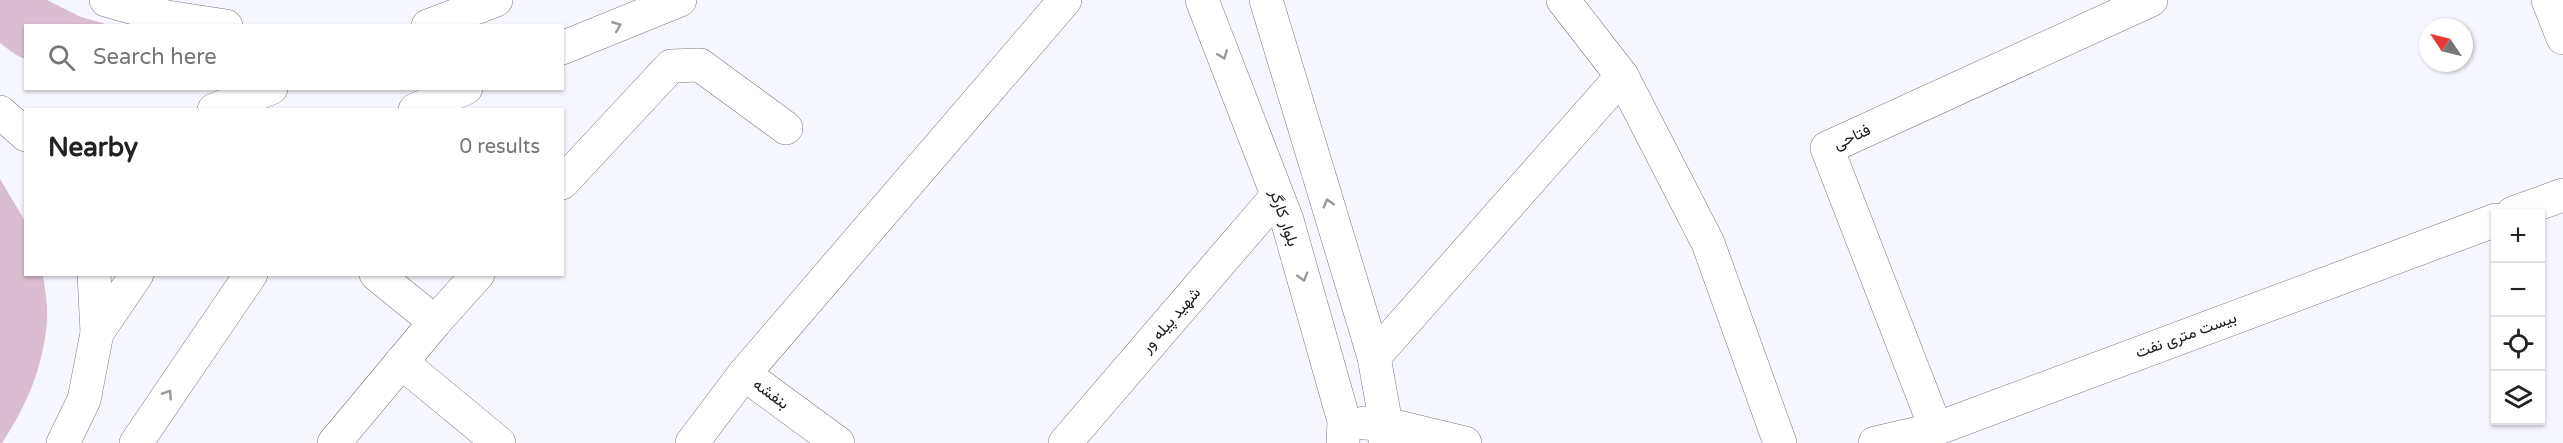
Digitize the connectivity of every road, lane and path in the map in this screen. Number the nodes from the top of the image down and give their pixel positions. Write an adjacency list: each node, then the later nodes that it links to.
1 (106, 0): 10 (street)
2 (496, 0): 11 (street)
3 (680, 0): 13 (street, one-way to 3)
4 (1065, 0): 34 (street)
5 (1202, 0): 22 (street, بلوار کارگر, one-way to 22)
6 (1266, 0): 32 (street, one-way to 6)
7 (1563, 0): 14 (street)
8 (2151, 0): 35 (street, فتاحی)
9 (2548, 0): 12 (street)
10 (213, 24)
11 (433, 24)
12 (2563, 38)
13 (564, 47)
14 (1622, 76): 32 (street); 46 (street)
15 (266, 90): 17 (street)
16 (461, 90): 18 (street)
17 (219, 108)
18 (420, 108)
19 (786, 128): 20 (street)
20 (564, 181)
21 (2563, 195): 23 (street)
22 (1277, 196): 36 (street, بلوار کارگر, one-way to 36); 44 (street, شهید پیله ور)
23 (2524, 209)
24 (2491, 222): 35 (street, بیست متری نفت)
25 (94, 276): 31 (street)
26 (136, 276): 31 (street)
27 (250, 276): 39 (street, one-way to 27)
28 (378, 276): 30 (street)
29 (476, 276): 30 (street)
30 (435, 322): 33 (street)
31 (97, 333): 38 (street)
32 (1374, 357): 37 (street)
33 (401, 362): 40 (street); 41 (street)
34 (744, 374): 42 (street, بنفشه); 43 (street, بنفشه)
35 (1936, 429): 47 (street, بیست متری نفت)
36 (1344, 432): 37 (street)
37 (1386, 434): 45 (street)
38 (63, 443)
39 (136, 443)
40 (334, 443)
41 (499, 443)
42 (692, 443)
43 (838, 443)
44 (1065, 443)
45 (1465, 443)
46 (1780, 443)
47 (1875, 443)

